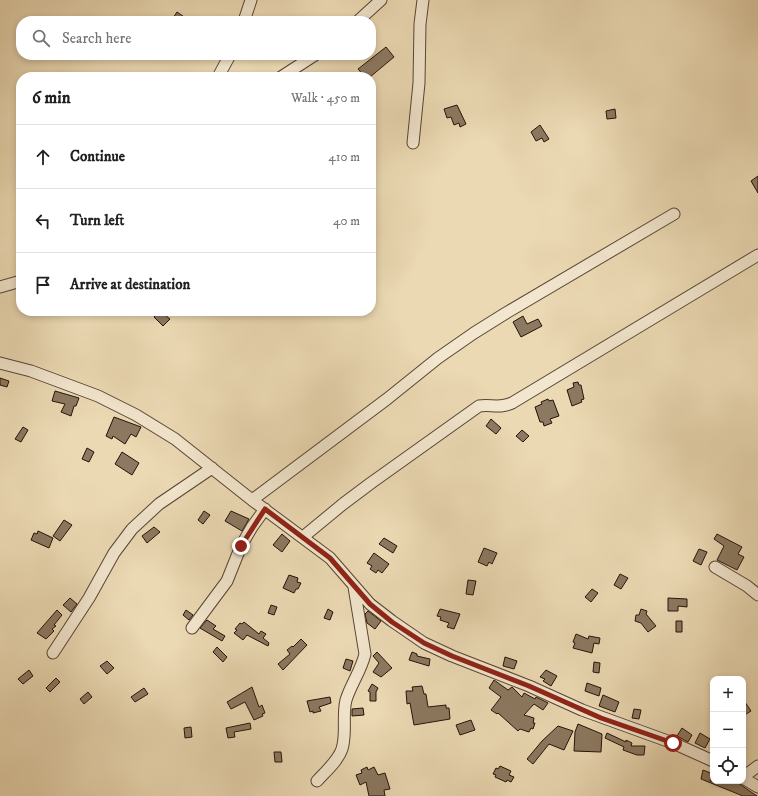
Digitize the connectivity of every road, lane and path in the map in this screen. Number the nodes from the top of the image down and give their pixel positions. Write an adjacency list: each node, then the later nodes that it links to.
1 (251, 0): 4 (street)
2 (381, 0): 5 (street)
3 (423, 0): 10 (street)
4 (246, 16)
5 (363, 16)
6 (227, 60): 8 (street)
7 (306, 60): 9 (street)
8 (221, 72)
9 (288, 72)
10 (413, 144)
11 (674, 214): 17 (street)
12 (758, 255): 19 (street)
13 (16, 282): 14 (street)
14 (0, 288)
15 (0, 363): 16 (street)
16 (212, 468): 17 (street); 24 (street)
17 (252, 500): 18 (street)
18 (265, 509): 19 (street); 23 (street)
19 (303, 537): 21 (street)
20 (715, 567): 22 (street)
21 (354, 587): 25 (street); 29 (street)
22 (758, 595)
23 (192, 628)
24 (53, 654)
25 (710, 760)
26 (758, 766): 27 (street)
27 (746, 775)
28 (746, 779): 30 (street)
29 (318, 781)
30 (758, 787)

